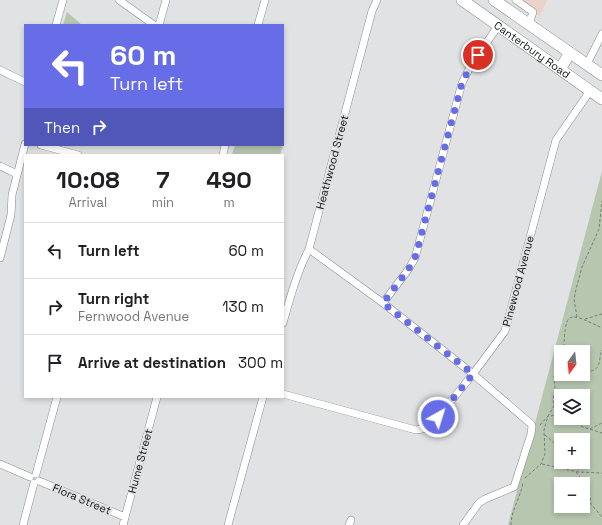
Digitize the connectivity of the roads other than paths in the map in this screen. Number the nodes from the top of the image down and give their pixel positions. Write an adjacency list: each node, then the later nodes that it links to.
1 (63, 0): 9 (street)
2 (119, 0): 10 (street)
3 (166, 0): 11 (street)
4 (265, 0): 12 (street)
5 (377, 0): 29 (street, Heathwood Street)
6 (462, 0): 14 (main road, Canterbury Road)
7 (494, 0): 13 (main road, Canterbury Road)
8 (516, 0): 13 (street)
9 (56, 24)
10 (153, 24)
11 (159, 24)
12 (258, 24)
13 (528, 24): 16 (main road, Canterbury Road)
14 (498, 26): 19 (main road, Canterbury Road); 31 (street)
15 (602, 34): 17 (street)
16 (570, 53): 17 (main road, Canterbury Road); 19 (main road)
17 (587, 64): 20 (main road, Canterbury Road)
18 (0, 70): 21 (street)
19 (560, 70): 22 (main road, Canterbury Road)
20 (602, 75)
21 (24, 82)
22 (590, 91): 23 (main road, Canterbury Road); 33 (street, Pinewood Avenue)
23 (602, 99)
24 (24, 146): 28 (street)
25 (45, 146): 26 (street)
26 (74, 154)
27 (0, 166): 28 (street)
28 (17, 174): 30 (street)
29 (309, 249): 31 (street); 32 (street, Heathwood Street)
30 (0, 258)
31 (383, 303): 33 (street)
32 (284, 319)
33 (473, 374): 34 (street, Pinewood Avenue); 44 (street)
34 (284, 394)
35 (57, 398): 39 (street)
36 (157, 398): 40 (street, Hume Street)
37 (263, 398): 43 (street)
38 (0, 464): 39 (street, Flora Street)
39 (35, 479): 40 (street, Flora Street); 41 (street)
40 (125, 517): 42 (street, Hume Street)
41 (23, 525)
42 (123, 525)
43 (228, 525)
44 (463, 525)

